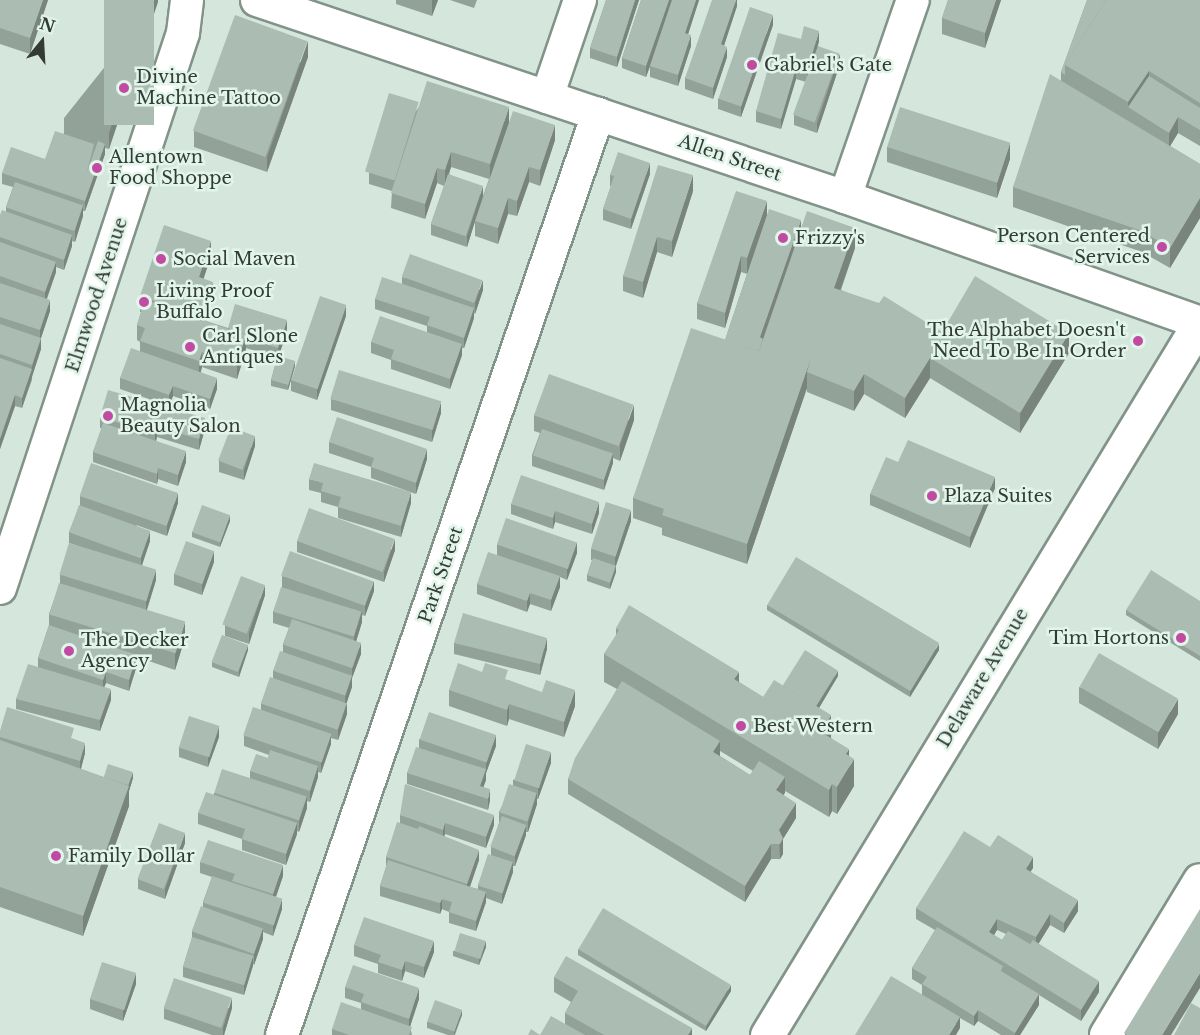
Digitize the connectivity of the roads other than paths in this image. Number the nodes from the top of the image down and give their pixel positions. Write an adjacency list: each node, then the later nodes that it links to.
1 (187, 0): 9 (street, Elmwood Avenue)
2 (257, 0): 5 (street, Allen Street)
3 (580, 0): 5 (street)
4 (913, 0): 7 (street)
5 (547, 97): 6 (street, Allen Street)
6 (598, 114): 7 (street, Allen Street); 11 (street, Park Street)
7 (845, 197): 8 (street, Allen Street)
8 (1200, 323): 12 (main road, Delaware Avenue)
9 (0, 588)
10 (1200, 880): 13 (street)
11 (282, 1035)
12 (767, 1035)
13 (1106, 1035)

